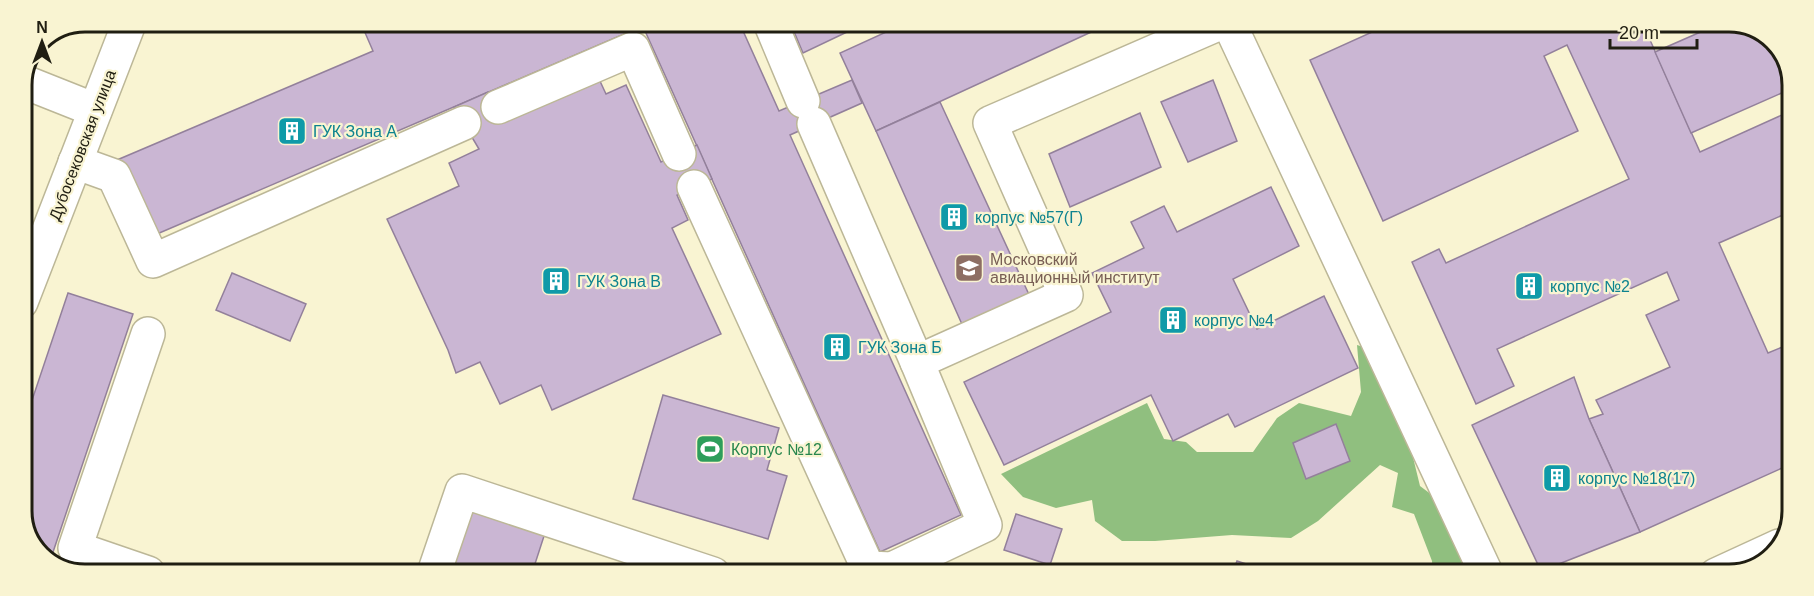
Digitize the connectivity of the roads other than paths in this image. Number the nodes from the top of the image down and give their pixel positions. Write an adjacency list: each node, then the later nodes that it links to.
1 (126, 32): 7 (street, Дубосековская улица)
2 (774, 32): 14 (street)
3 (1197, 32): 14 (street)
4 (1234, 32): 22 (street)
5 (32, 85): 7 (street)
6 (498, 107): 9 (street)
7 (95, 110): 10 (street, Дубосековская улица)
8 (464, 123): 10 (street)
9 (679, 154)
10 (75, 162): 12 (street, Дубосековская улица)
11 (694, 187): 20 (street)
12 (32, 246)
13 (148, 334): 17 (street)
14 (917, 362): 21 (street)
15 (1758, 556): 16 (street)
16 (1743, 563)
17 (122, 564)
18 (437, 564): 19 (street)
19 (683, 564)
20 (866, 564)
21 (904, 564)
22 (1482, 564)

